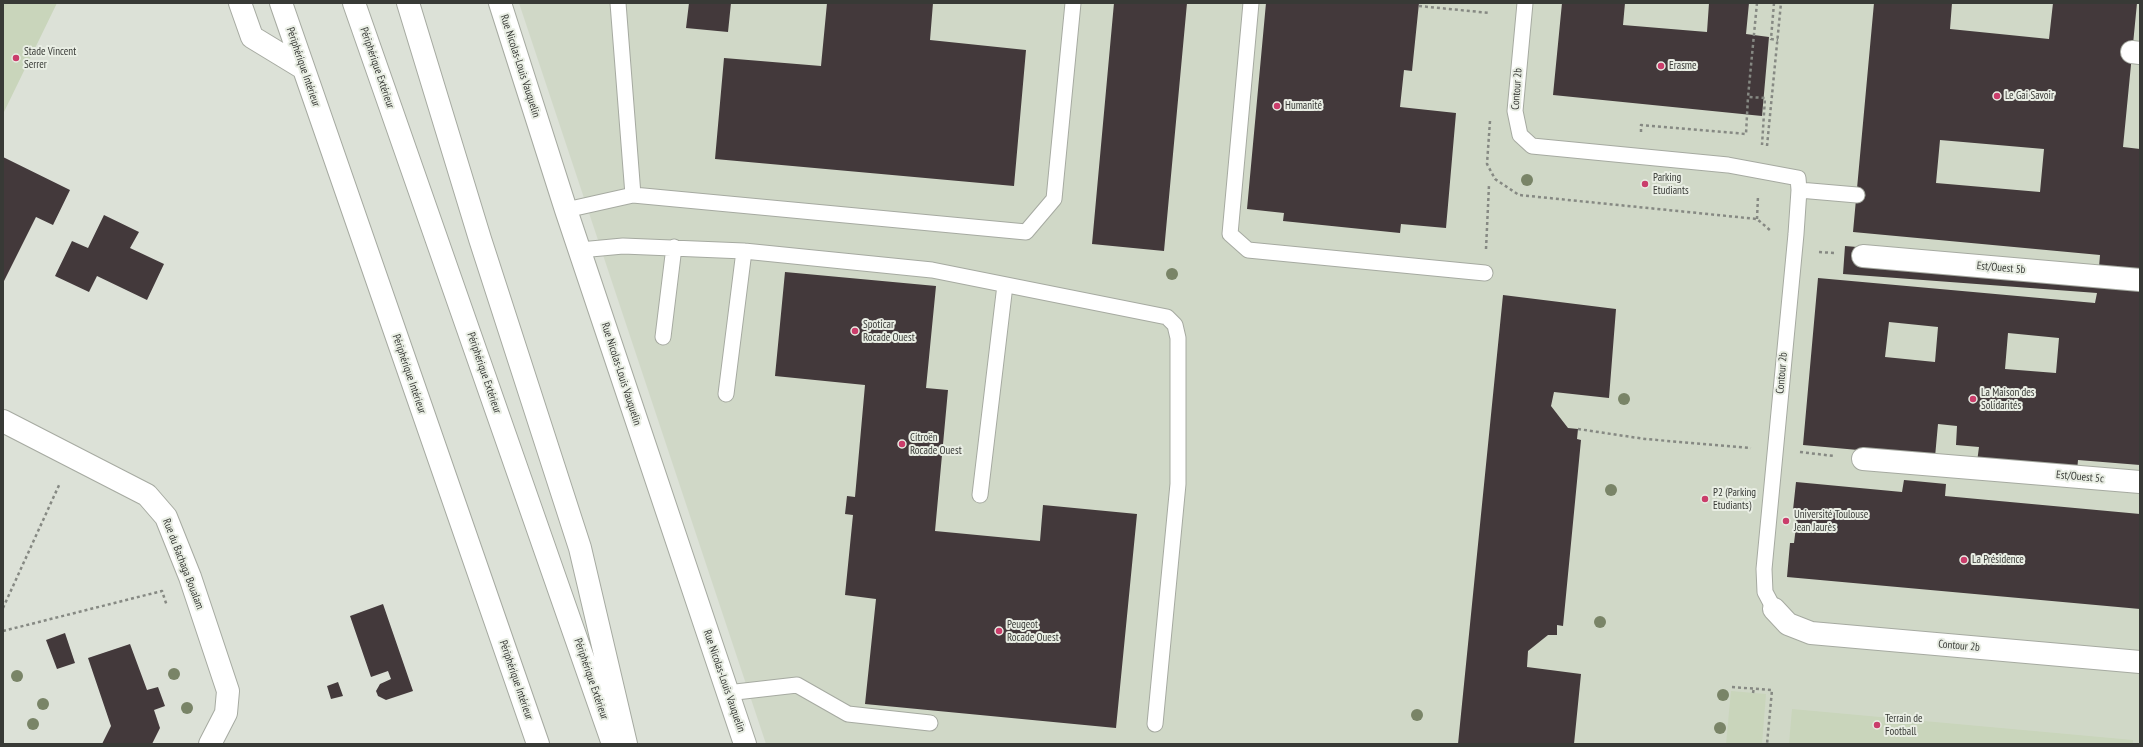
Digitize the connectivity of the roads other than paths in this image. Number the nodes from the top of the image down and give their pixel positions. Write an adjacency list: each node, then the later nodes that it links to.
1 (240, 3): 10 (main road)
2 (281, 3): 10 (main road, Périphérique Intérieur)
3 (354, 3): 35 (main road, Périphérique Extérieur)
4 (408, 3): 36 (main road)
5 (500, 3): 14 (main road, Rue Nicolas-Louis Vauquelin)
6 (618, 3): 12 (lane)
7 (1073, 3): 12 (lane)
8 (1251, 3): 19 (lane)
9 (1524, 3): 11 (lane, Contour 2b)
10 (304, 68): 34 (main road, Périphérique Intérieur)
11 (1799, 190): 13 (lane); 28 (lane, Contour 2b)
12 (633, 195): 14 (lane)
13 (1857, 195)
14 (566, 210): 16 (main road, Rue Nicolas-Louis Vauquelin)
15 (674, 247): 16 (lane); 17 (lane); 22 (lane)
16 (580, 250): 30 (main road, Rue Nicolas-Louis Vauquelin)
17 (744, 250): 21 (lane); 23 (lane)
18 (1863, 256): 20 (main road, Est/Ouest 5b)
19 (1485, 273)
20 (2140, 280)
21 (1005, 285): 27 (lane); 32 (lane)
22 (663, 337)
23 (726, 394)
24 (3, 421): 33 (main road, Rue du Bachaga Boualam)
25 (1863, 459): 26 (main road, Est/Ouest 5c)
26 (2140, 482)
27 (980, 495)
28 (1774, 609): 29 (main road, Contour 2b)
29 (2140, 662)
30 (727, 693): 31 (lane); 37 (main road, Rue Nicolas-Louis Vauquelin)
31 (930, 723)
32 (1155, 724)
33 (210, 744)
34 (538, 744)
35 (613, 744)
36 (626, 744)
37 (745, 744)

